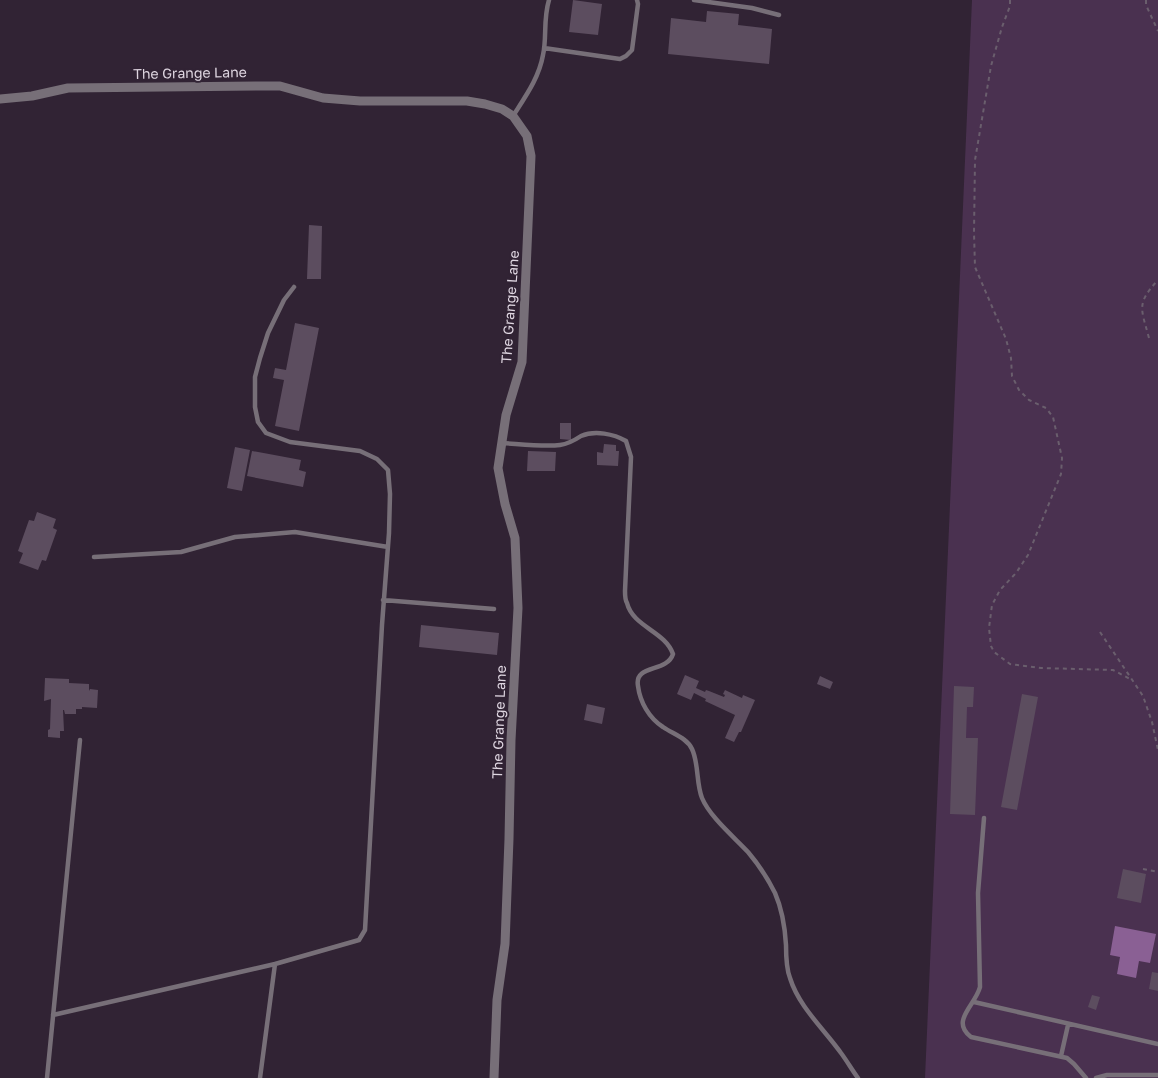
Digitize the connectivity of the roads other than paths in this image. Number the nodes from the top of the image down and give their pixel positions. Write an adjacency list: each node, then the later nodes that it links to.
1 (549, 0): 5 (lane)
2 (637, 0): 5 (lane)
3 (694, 0): 4 (lane)
4 (779, 15)
5 (544, 48): 7 (lane)
6 (0, 99): 7 (street, The Grange Lane)
7 (513, 116): 9 (street, The Grange Lane)
8 (294, 288): 10 (lane)
9 (502, 443): 25 (street, The Grange Lane); 26 (lane)
10 (388, 547): 11 (lane); 12 (lane)
11 (94, 557)
12 (384, 600): 13 (lane); 16 (lane)
13 (494, 609)
14 (80, 740): 18 (lane)
15 (984, 818): 17 (lane)
16 (275, 964): 18 (lane); 24 (lane)
17 (974, 1002): 19 (lane); 21 (lane)
18 (54, 1015): 23 (lane)
19 (1068, 1024): 20 (lane); 21 (lane)
20 (1158, 1044)
21 (1061, 1056): 27 (lane)
22 (1158, 1075): 28 (lane)
23 (47, 1078)
24 (260, 1078)
25 (494, 1078)
26 (858, 1078)
27 (1086, 1078)
28 (1096, 1078)

